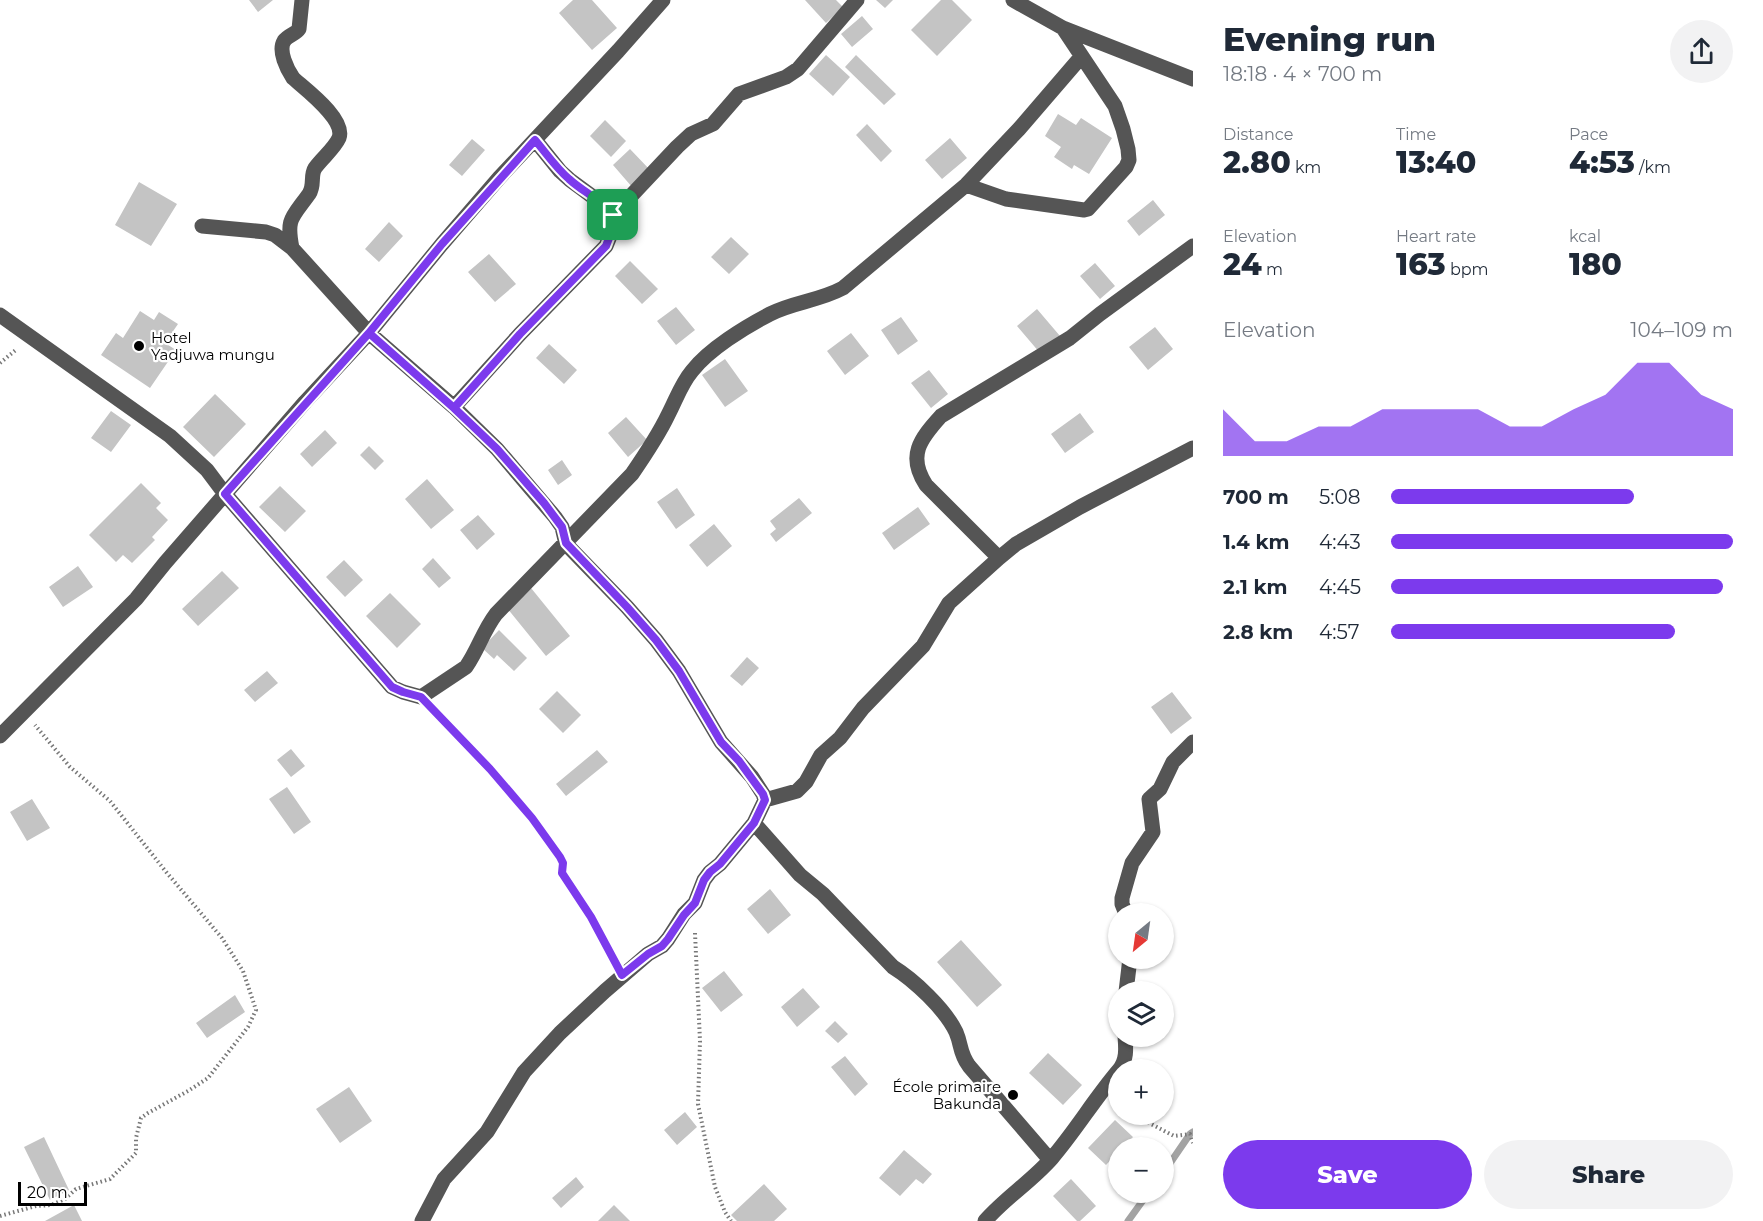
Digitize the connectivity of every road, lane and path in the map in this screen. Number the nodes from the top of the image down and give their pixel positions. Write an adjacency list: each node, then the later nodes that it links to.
1 (302, 0): 13 (street)
2 (663, 0): 8 (street)
3 (857, 0): 10 (street)
4 (1013, 0): 5 (street)
5 (1063, 28): 6 (street); 7 (street)
6 (1081, 57): 9 (street); 9 (street)
7 (1193, 79)
8 (535, 140): 10 (street); 15 (street)
9 (966, 185): 19 (street)
10 (613, 215): 16 (street)
11 (202, 226): 13 (street)
12 (1193, 246): 20 (street)
13 (292, 248): 15 (street)
14 (0, 315): 18 (street)
15 (369, 333): 16 (street); 18 (street)
16 (454, 408): 19 (street)
17 (1193, 448): 20 (street)
18 (225, 494): 21 (street); 22 (street)
19 (566, 543): 21 (street); 25 (street)
20 (999, 558): 25 (street)
21 (421, 697): 29 (path)
22 (23, 711): 23 (street); 34 (path)
23 (0, 736)
24 (1193, 742): 28 (street)
25 (765, 800): 26 (street)
26 (754, 823): 27 (street); 33 (street)
27 (695, 903): 29 (street); 36 (path)
28 (1122, 903)
29 (622, 975): 35 (street)
30 (1108, 1084): 33 (street)
31 (1153, 1125): 32 (path)
32 (1193, 1143)
33 (1050, 1160): 37 (street)
34 (0, 1216)
35 (422, 1221)
36 (731, 1221)
37 (985, 1221)

